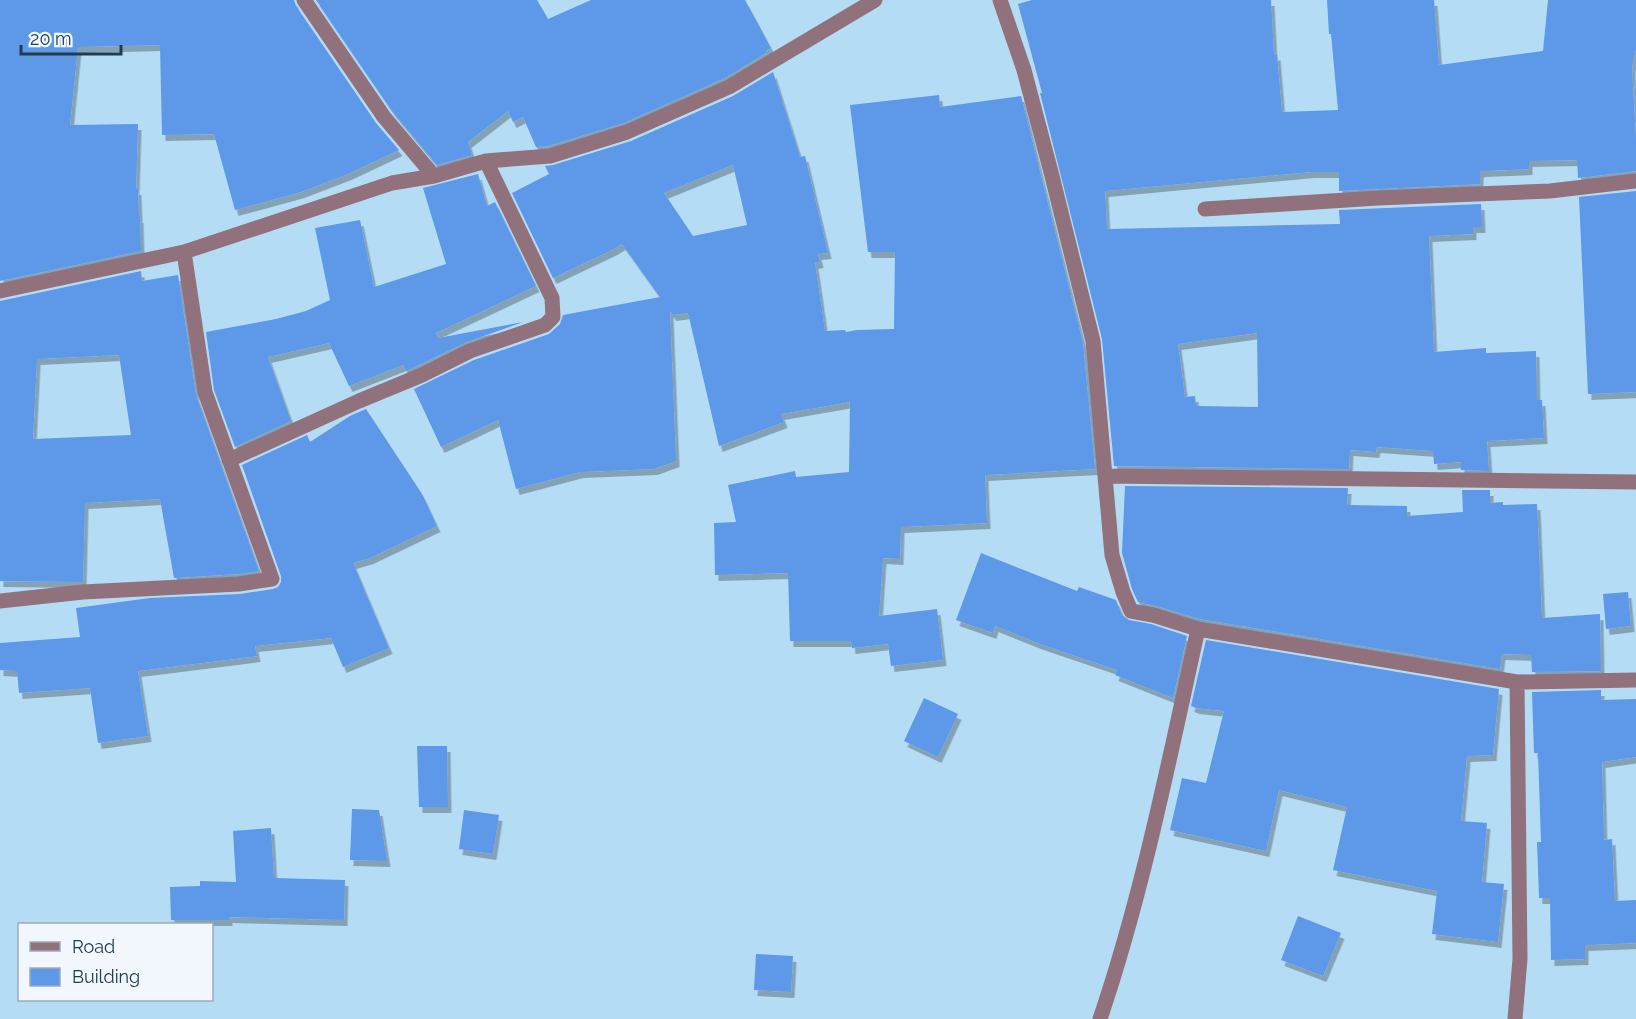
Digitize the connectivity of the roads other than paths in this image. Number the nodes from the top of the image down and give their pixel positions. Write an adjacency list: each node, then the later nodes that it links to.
1 (304, 0): 5 (street)
2 (875, 0): 4 (street)
3 (1000, 0): 11 (street)
4 (486, 161): 5 (street); 10 (street)
5 (434, 176): 8 (street)
6 (1636, 181): 7 (street)
7 (1205, 209)
8 (184, 252): 9 (street); 10 (street)
9 (0, 291)
10 (229, 460): 13 (street)
11 (1106, 476): 12 (street); 14 (street)
12 (1636, 482)
13 (0, 601)
14 (1198, 630): 16 (street); 17 (street)
15 (1636, 680): 16 (street)
16 (1516, 682): 18 (street)
17 (1100, 1019)
18 (1515, 1019)

